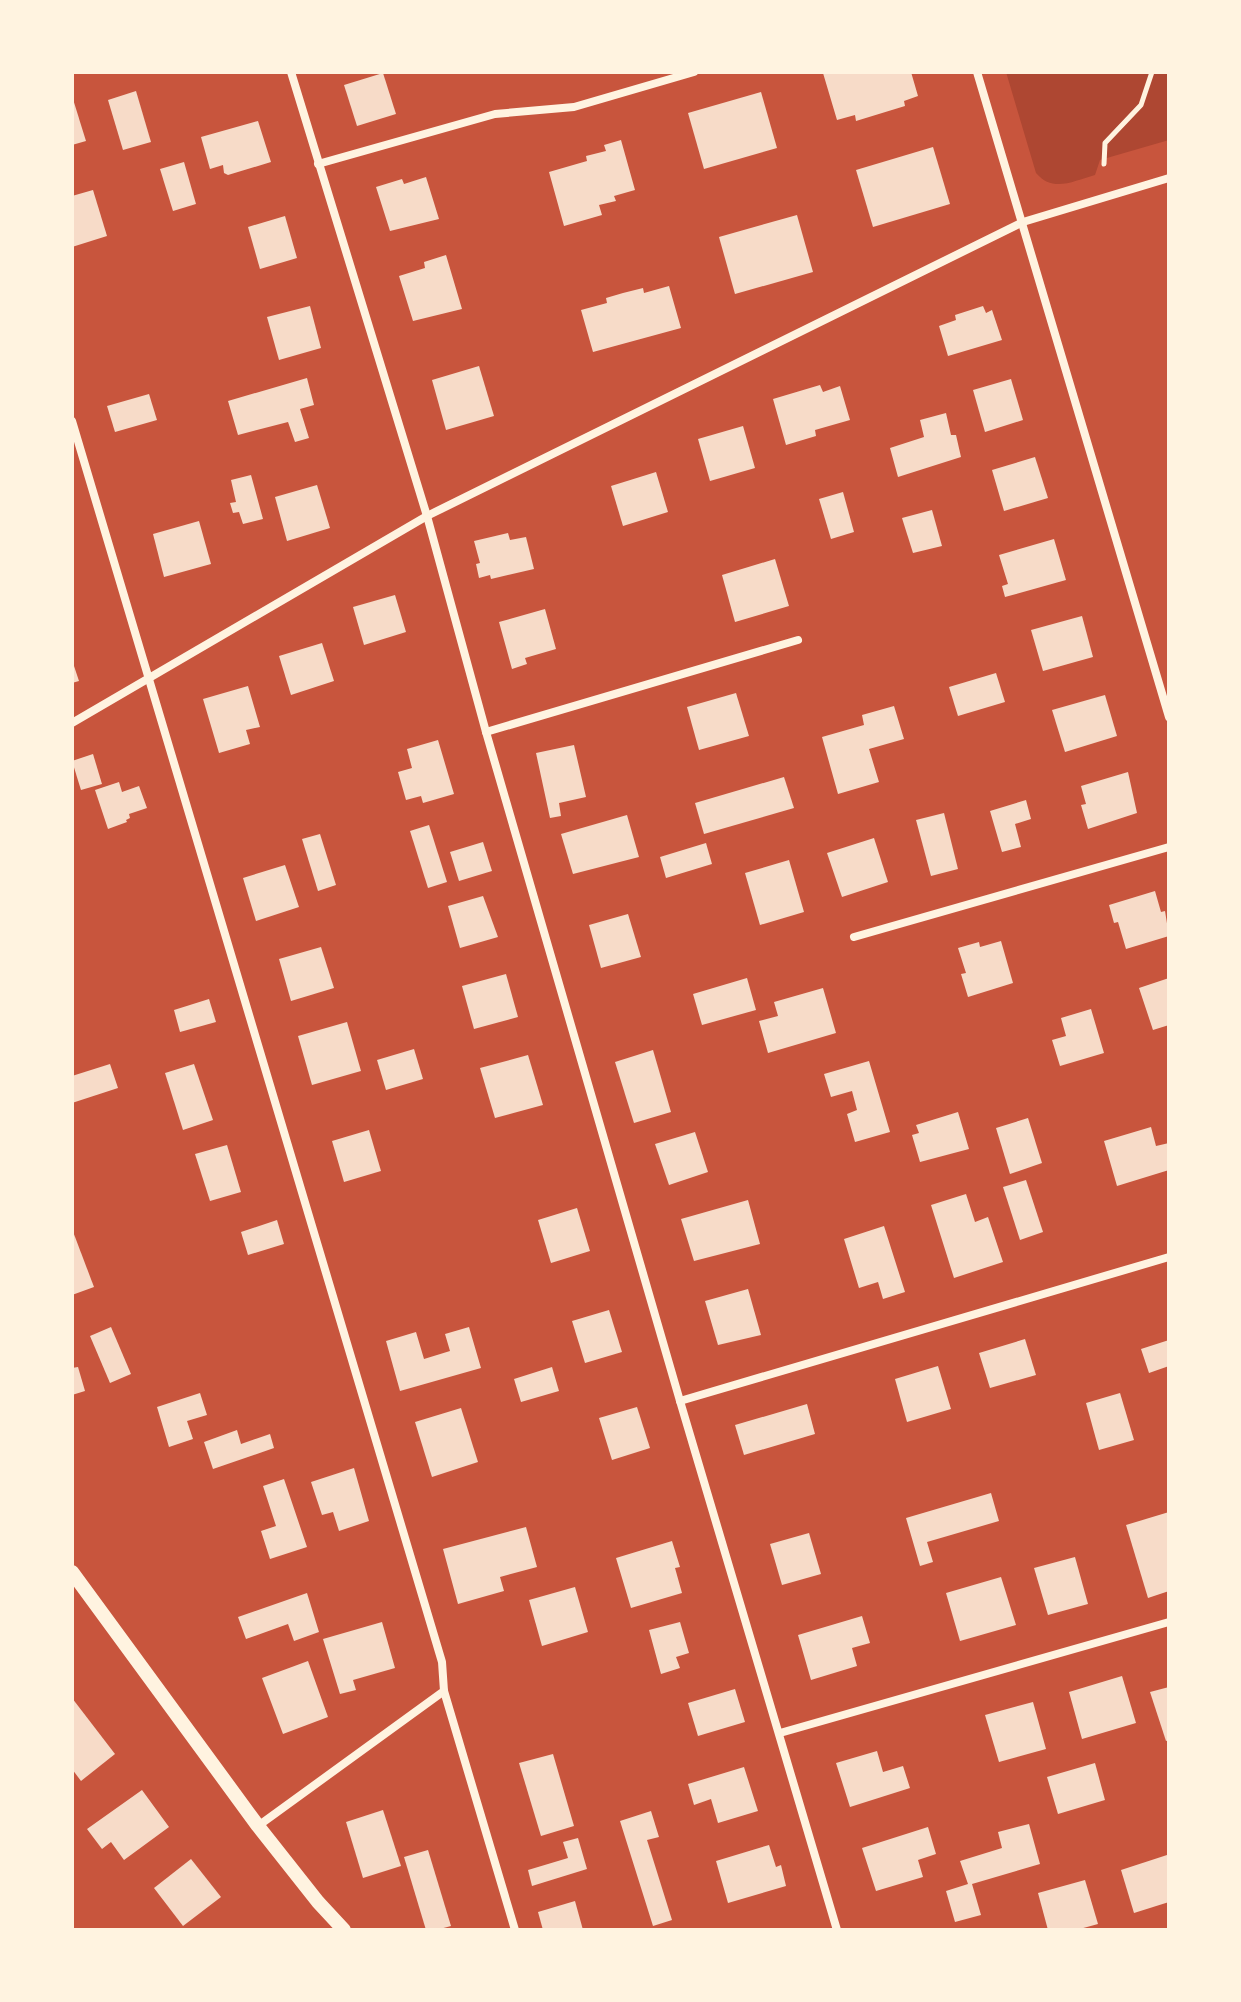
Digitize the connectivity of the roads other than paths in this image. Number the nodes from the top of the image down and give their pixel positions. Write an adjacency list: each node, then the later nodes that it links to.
1 (291, 72): 4 (street)
2 (694, 72): 4 (street)
3 (977, 72): 6 (street)
4 (318, 164): 8 (street)
5 (1169, 178): 6 (street)
6 (1023, 222): 8 (street); 11 (street)
7 (72, 421): 10 (street)
8 (427, 516): 10 (street); 13 (street)
9 (798, 640): 13 (street)
10 (149, 680): 12 (street); 20 (street)
11 (1169, 717)
12 (72, 723)
13 (486, 732): 17 (street)
14 (1169, 847): 15 (street)
15 (854, 937)
16 (1169, 1257): 17 (street)
17 (680, 1401): 21 (street)
18 (72, 1572): 22 (street)
19 (1169, 1622): 21 (street)
20 (444, 1691): 22 (street); 24 (street)
21 (780, 1733): 25 (street)
22 (258, 1826): 23 (street)
23 (344, 1930)
24 (515, 1930)
25 (837, 1930)

